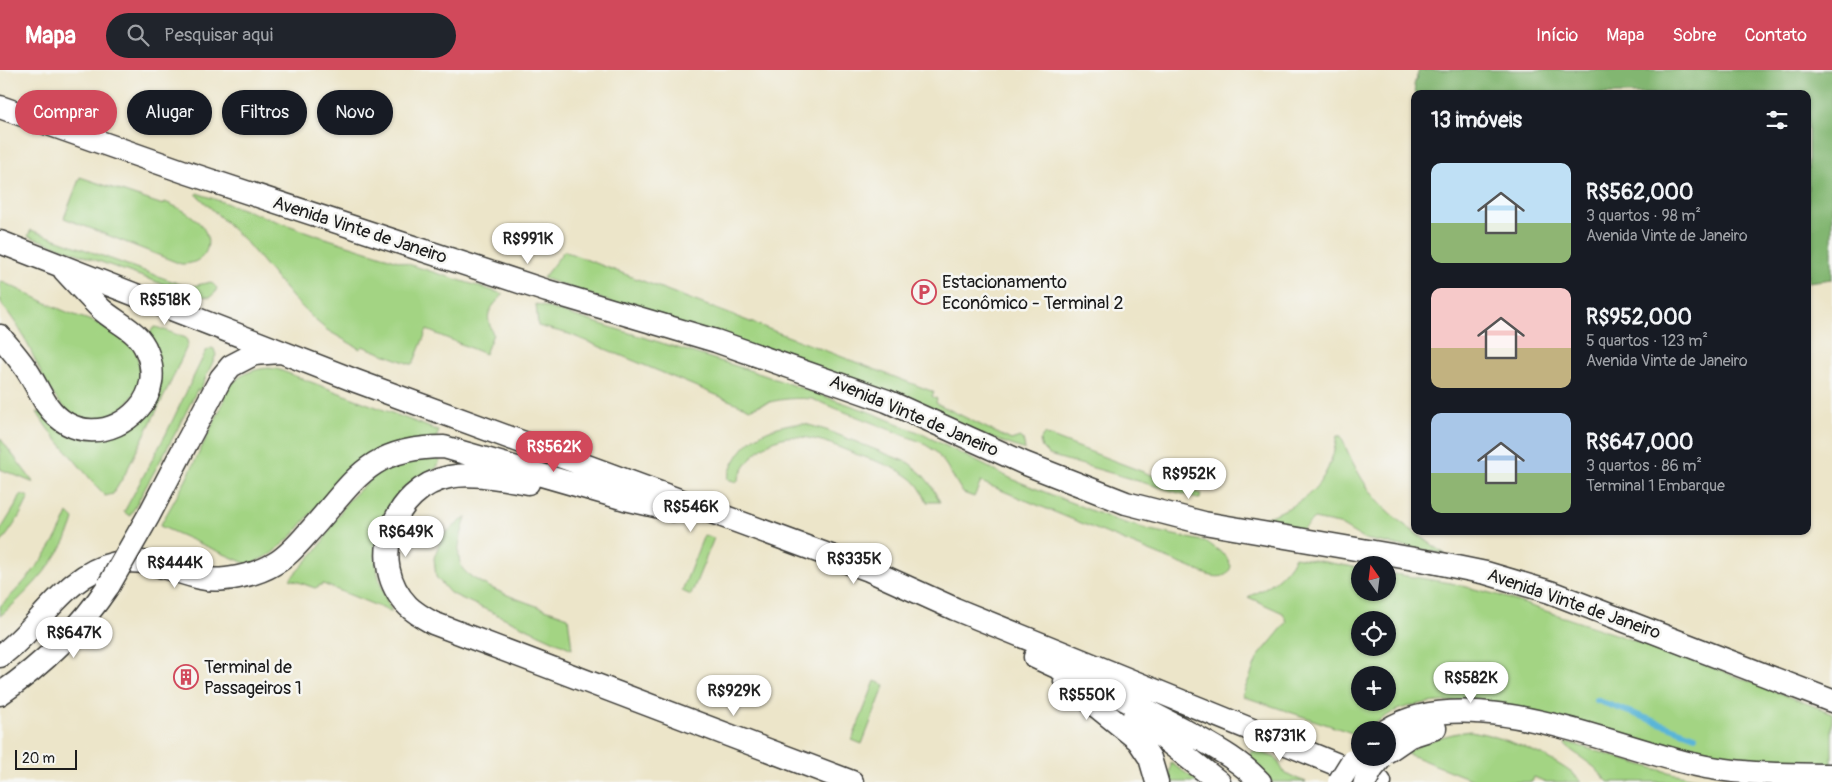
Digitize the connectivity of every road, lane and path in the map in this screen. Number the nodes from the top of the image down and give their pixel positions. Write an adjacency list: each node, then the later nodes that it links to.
1 (0, 107): 13 (street, Avenida Vinte de Janeiro)
2 (0, 242): 3 (street)
3 (60, 266): 4 (street); 5 (street)
4 (0, 336)
5 (283, 352): 7 (street); 12 (street, bridge)
6 (626, 499): 7 (street); 10 (street); 20 (street)
7 (764, 530): 8 (street)
8 (956, 609): 9 (street); 26 (street)
9 (1030, 655): 11 (street); 21 (street)
10 (0, 656)
11 (1091, 682): 22 (street); 23 (street)
12 (0, 694)
13 (1832, 700)
14 (1457, 718): 15 (street); 16 (street); 19 (street)
15 (1396, 726)
16 (1396, 746)
17 (1351, 763): 24 (street, bridge)
18 (1374, 766): 25 (street, bridge)
19 (1832, 775)
20 (852, 782)
21 (1157, 782)
22 (1219, 782)
23 (1260, 782)
24 (1339, 782)
25 (1365, 782)
26 (1380, 782)

